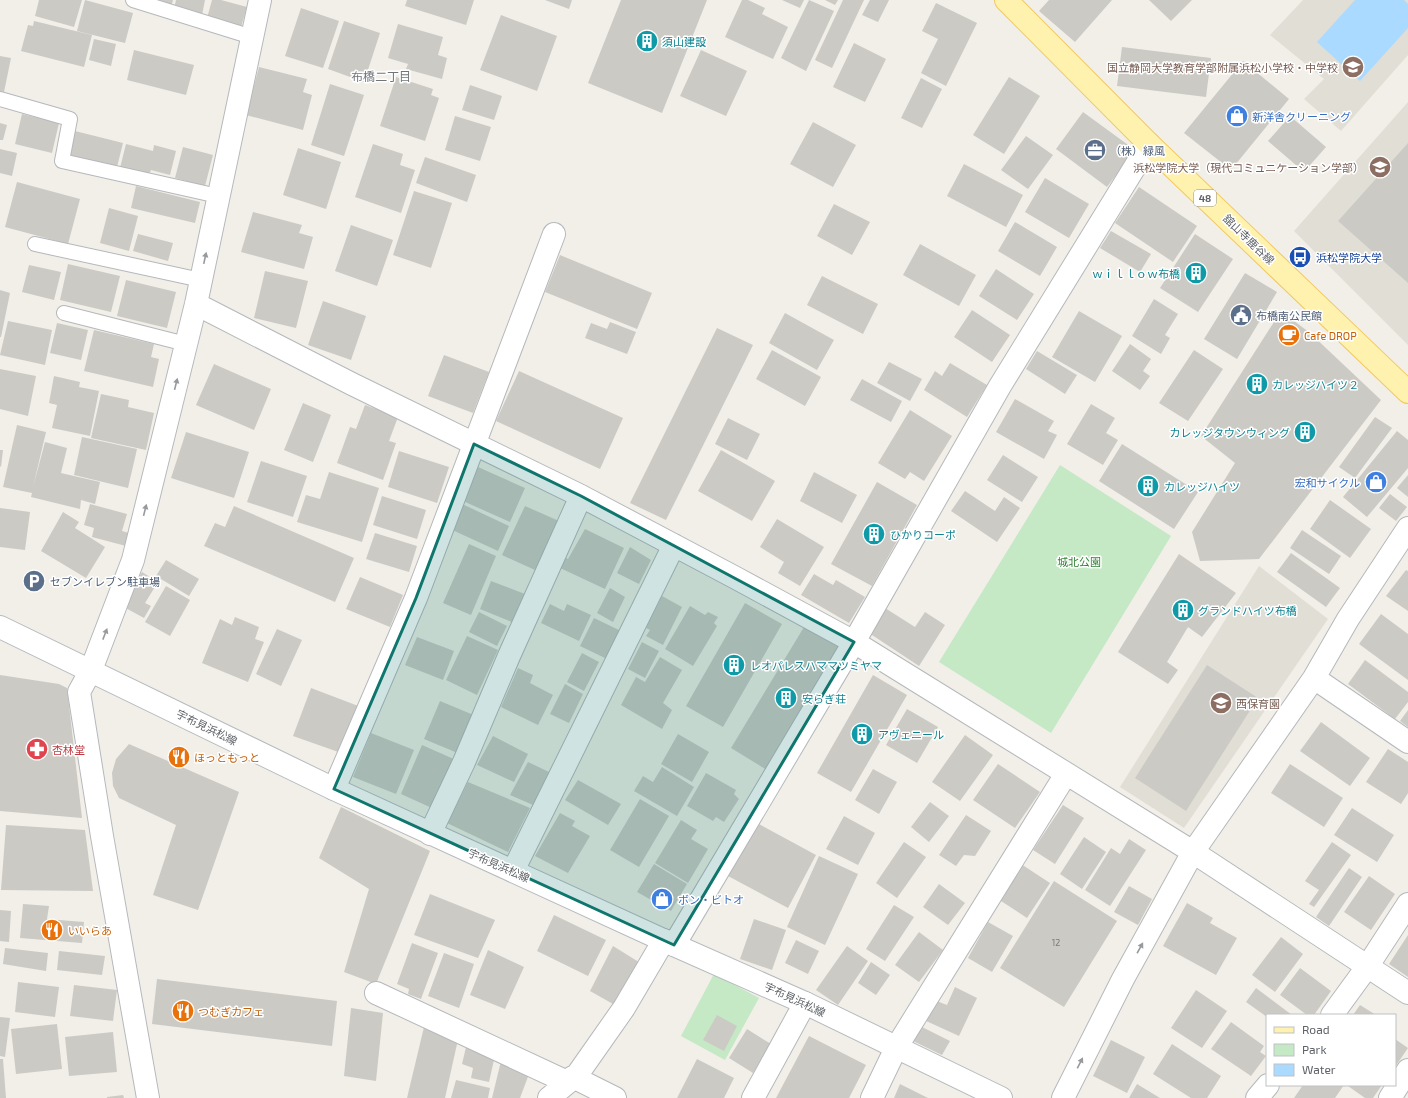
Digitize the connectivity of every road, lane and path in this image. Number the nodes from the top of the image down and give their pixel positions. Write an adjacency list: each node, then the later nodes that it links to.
1 (133, 0): 4 (lane)
2 (260, 0): 4 (street)
3 (1006, 0): 6 (main road, 舘山寺鹿谷線 / 48)
4 (252, 37): 7 (street)
5 (0, 100): 7 (lane)
6 (1149, 144): 14 (main road, 舘山寺鹿谷線 / 48); 20 (street)
7 (218, 196): 10 (street, one-way to 7)
8 (554, 234): 15 (street)
9 (35, 244): 10 (lane)
10 (200, 280): 11 (street)
11 (196, 304): 13 (street); 15 (street)
12 (64, 313): 13 (lane)
13 (186, 344): 21 (street, one-way to 13)
14 (1408, 392)
15 (474, 444): 16 (street); 25 (street)
16 (581, 496): 18 (street); 26 (street)
17 (1408, 528): 22 (street)
18 (674, 544): 20 (street); 28 (street)
19 (0, 627): 21 (street, 宇布見浜松線)
20 (854, 642): 24 (street); 30 (street)
21 (91, 670): 25 (street, 宇布見浜松線); 40 (street)
22 (1314, 678): 23 (street); 27 (street)
23 (1408, 742)
24 (1066, 774): 27 (street); 36 (street)
25 (334, 789): 26 (street, 宇布見浜松線)
26 (430, 834): 28 (street, 宇布見浜松線)
27 (1193, 852): 31 (street); 46 (street, one-way to 27)
28 (513, 871): 30 (street, 宇布見浜松線)
29 (1408, 904): 31 (street)
30 (669, 943): 34 (street, 宇布見浜松線); 38 (street)
31 (1367, 967): 32 (street); 35 (street)
32 (1408, 993)
33 (376, 994): 38 (street)
34 (805, 1003): 36 (street, 宇布見浜松線); 43 (street)
35 (1333, 1014)
36 (896, 1048): 44 (street); 45 (street, 宇布見浜松線)
37 (1408, 1070): 48 (street)
38 (570, 1080): 41 (street); 42 (street)
39 (1267, 1086): 47 (street)
40 (148, 1098)
41 (549, 1098)
42 (615, 1098)
43 (753, 1098)
44 (872, 1098)
45 (1001, 1098)
46 (1062, 1098)
47 (1257, 1098)
48 (1390, 1098)

